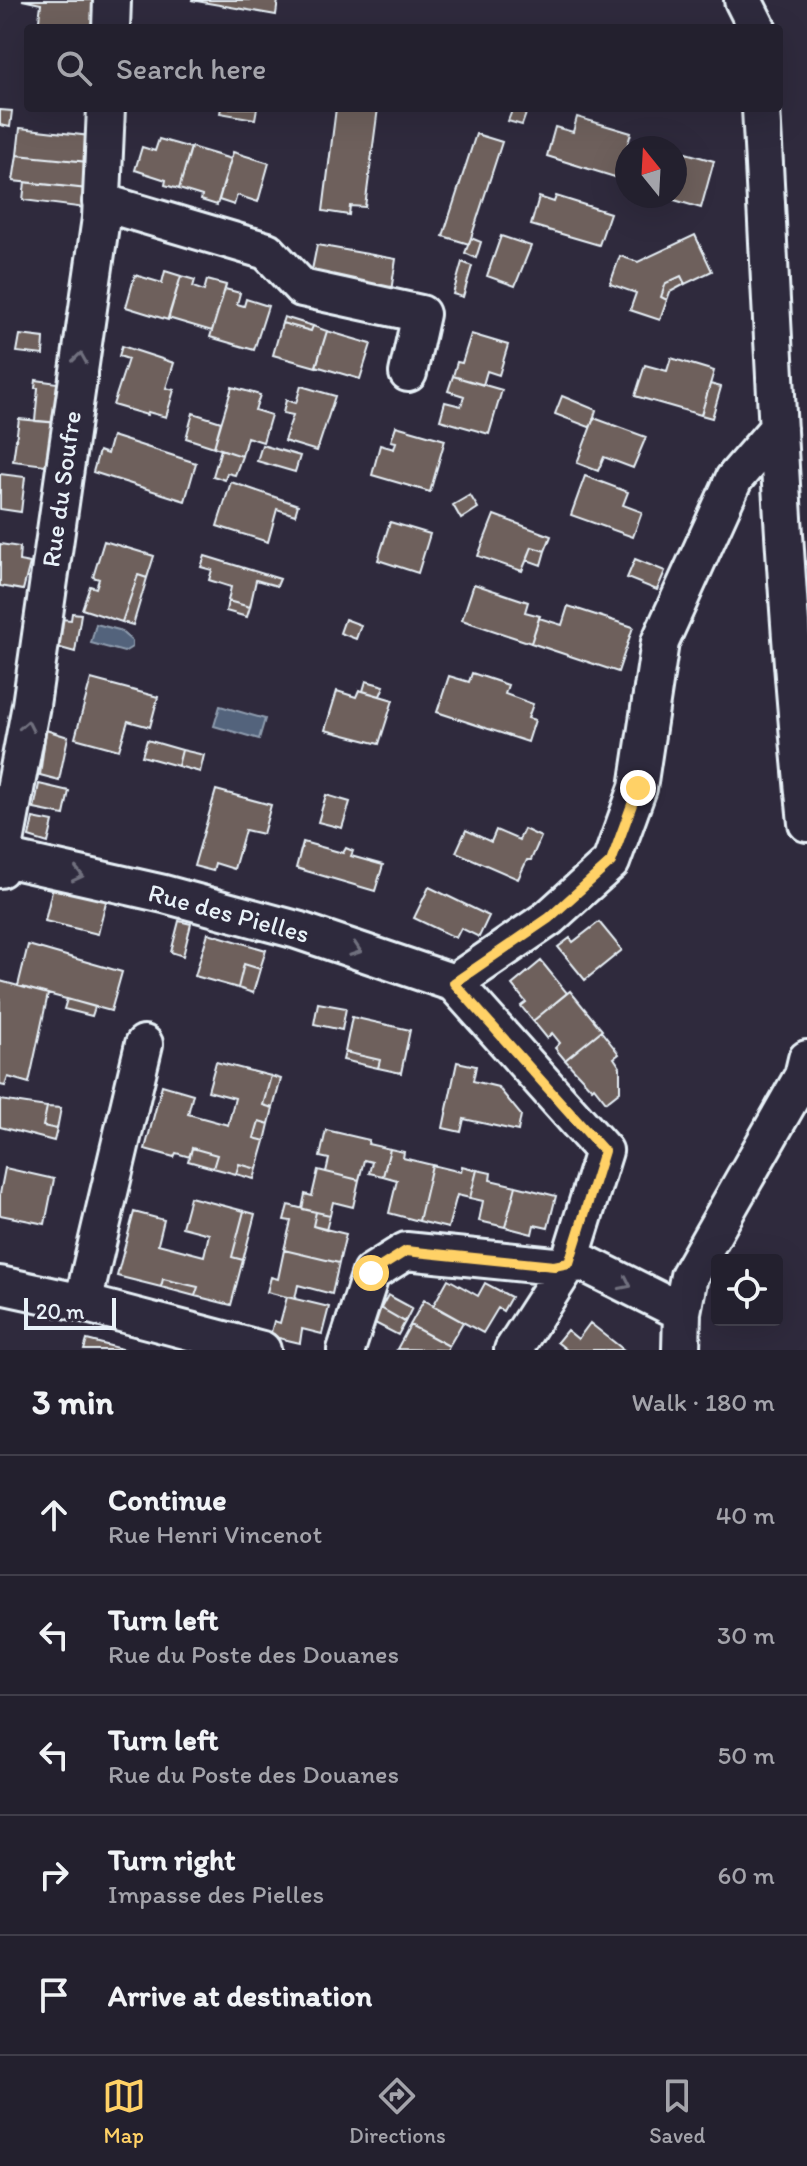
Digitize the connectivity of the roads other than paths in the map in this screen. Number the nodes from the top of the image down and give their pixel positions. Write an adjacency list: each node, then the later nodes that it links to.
1 (112, 0): 3 (street)
2 (743, 0): 4 (street)
3 (111, 24)
4 (755, 24)
5 (106, 112): 7 (street, Rue du Soufre)
6 (761, 112): 9 (street)
7 (101, 202): 8 (street); 11 (street, Rue du Soufre, one-way to 7)
8 (408, 373)
9 (778, 428): 10 (street); 12 (street)
10 (807, 823)
11 (1, 861): 12 (street, Rue des Pielles, one-way to 12)
12 (454, 983): 15 (street)
13 (144, 1044): 17 (street)
14 (807, 1059): 18 (street)
15 (569, 1263): 18 (street, one-way to 18); 20 (street); 21 (street)
16 (0, 1285): 17 (street)
17 (83, 1303): 19 (street)
18 (682, 1312): 22 (street)
19 (262, 1350)
20 (346, 1350)
21 (513, 1350)
22 (681, 1350)

